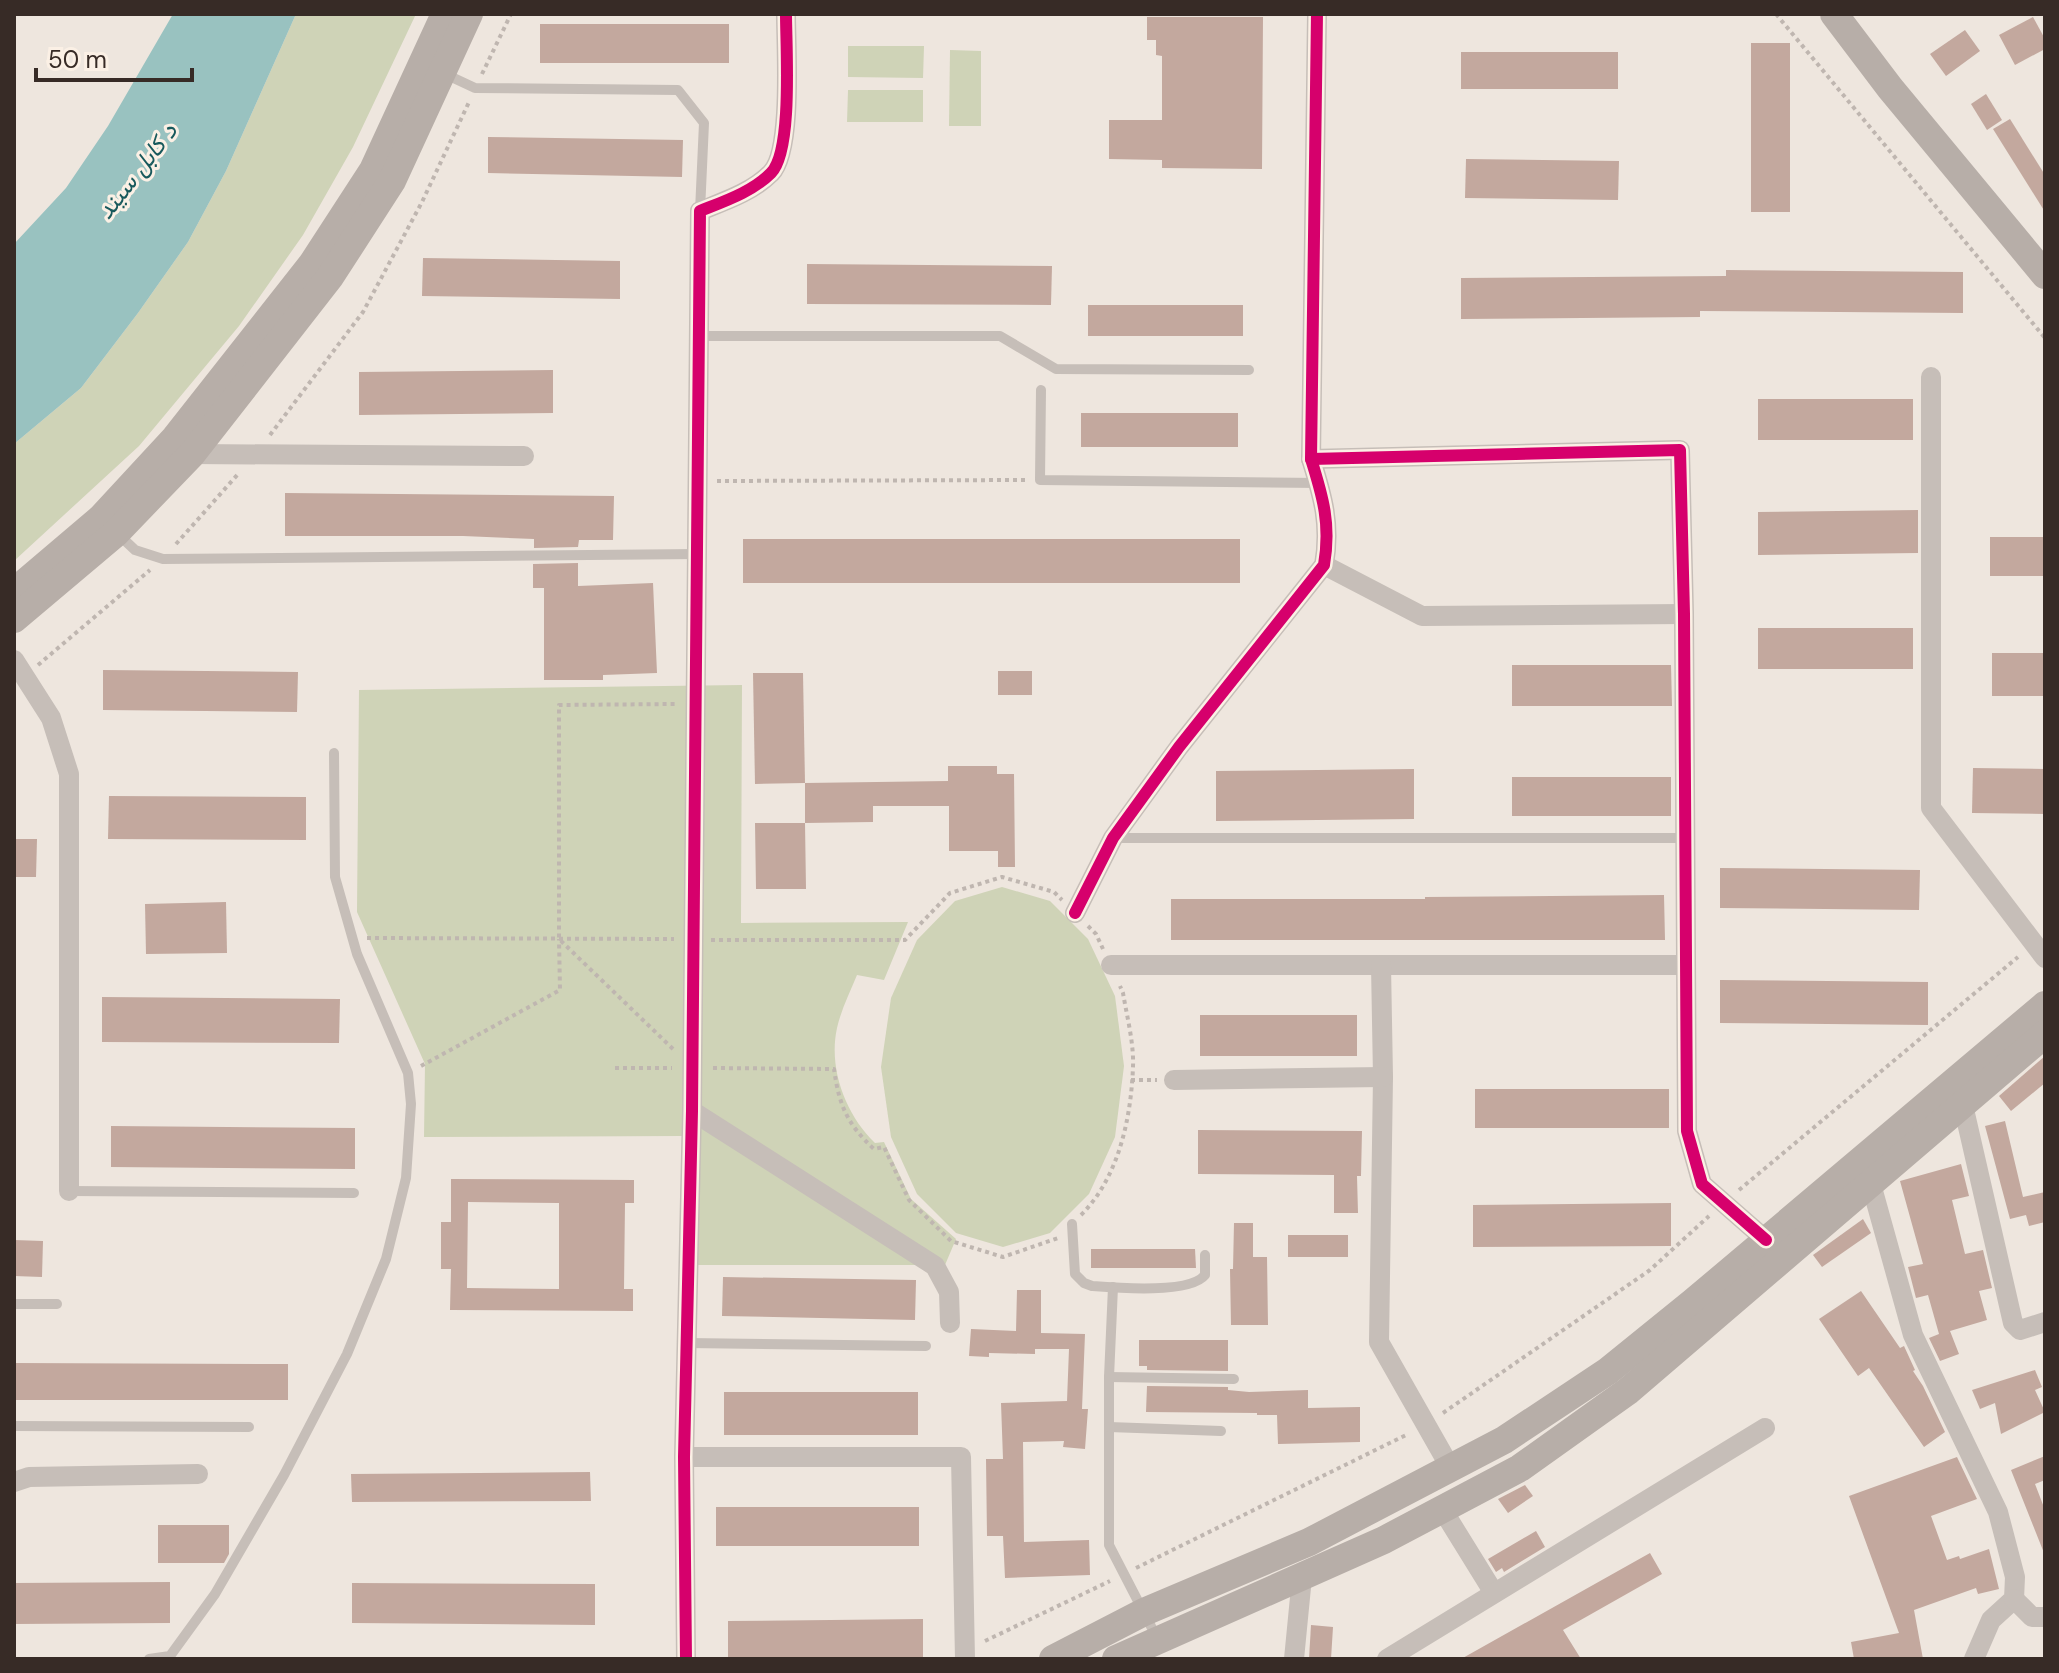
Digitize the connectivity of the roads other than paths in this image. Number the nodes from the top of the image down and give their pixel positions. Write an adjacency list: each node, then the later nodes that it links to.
1 (445, 14): 22 (main road)
2 (469, 14): 7 (main road)
3 (786, 14): 8 (street)
4 (1317, 14): 17 (street)
5 (1834, 14): 10 (main road)
6 (1854, 14): 9 (main road)
7 (442, 73): 8 (lane); 15 (main road)
8 (700, 211): 11 (street)
9 (2045, 251)
10 (2045, 275)
11 (700, 336): 12 (lane); 20 (street)
12 (1249, 370)
13 (1931, 377): 30 (street)
14 (1041, 390): 18 (lane)
15 (192, 454): 16 (street); 19 (main road)
16 (524, 456)
17 (1311, 459): 18 (street); 23 (street)
18 (1319, 483): 21 (street)
19 (116, 533): 20 (lane); 24 (main road)
20 (698, 554): 39 (street)
21 (1324, 565): 23 (street); 27 (street)
22 (14, 592)
23 (1684, 614): 28 (street)
24 (14, 619)
25 (19, 668): 41 (street)
26 (334, 753): 72 (lane)
27 (1113, 838): 28 (lane); 29 (street)
28 (1686, 838): 33 (street)
29 (1075, 913)
30 (2040, 951)
31 (1111, 965): 32 (street)
32 (1381, 965): 33 (street); 36 (street)
33 (1686, 965): 44 (street)
34 (2045, 1005): 40 (main road)
35 (2045, 1034): 38 (main road)
36 (1383, 1077): 37 (street); 61 (street)
37 (1174, 1080)
38 (1963, 1105): 40 (main road); 49 (street)
39 (692, 1111): 50 (street); 51 (street)
40 (1862, 1174): 44 (main road); 64 (main road); 67 (street)
41 (69, 1191): 42 (lane)
42 (354, 1193)
43 (1072, 1224): 46 (lane)
44 (1766, 1240): 61 (main road)
45 (1205, 1255): 46 (lane)
46 (1113, 1287): 53 (lane)
47 (14, 1304): 48 (lane)
48 (57, 1304)
49 (2045, 1322)
50 (950, 1323)
51 (687, 1343): 52 (lane); 60 (street)
52 (926, 1346)
53 (1109, 1377): 54 (lane); 57 (lane)
54 (1234, 1379)
55 (14, 1426): 56 (lane)
56 (249, 1427)
57 (1109, 1427): 59 (lane); 68 (lane)
58 (1765, 1428): 66 (street)
59 (1221, 1431)
60 (684, 1457): 71 (street); 73 (street)
61 (1450, 1467): 68 (main road)
62 (198, 1474): 63 (street)
63 (14, 1482)
64 (1451, 1503): 65 (main road); 66 (street)
65 (1302, 1577): 70 (main road); 76 (street)
66 (1494, 1593): 77 (street)
67 (2014, 1599): 69 (street); 78 (street)
68 (1144, 1612): 70 (lane); 74 (main road)
69 (2045, 1617)
70 (1157, 1639): 75 (main road)
71 (965, 1655)
72 (149, 1659)
73 (686, 1659)
74 (1053, 1659)
75 (1116, 1659)
76 (1294, 1659)
77 (1387, 1659)
78 (1974, 1659)

